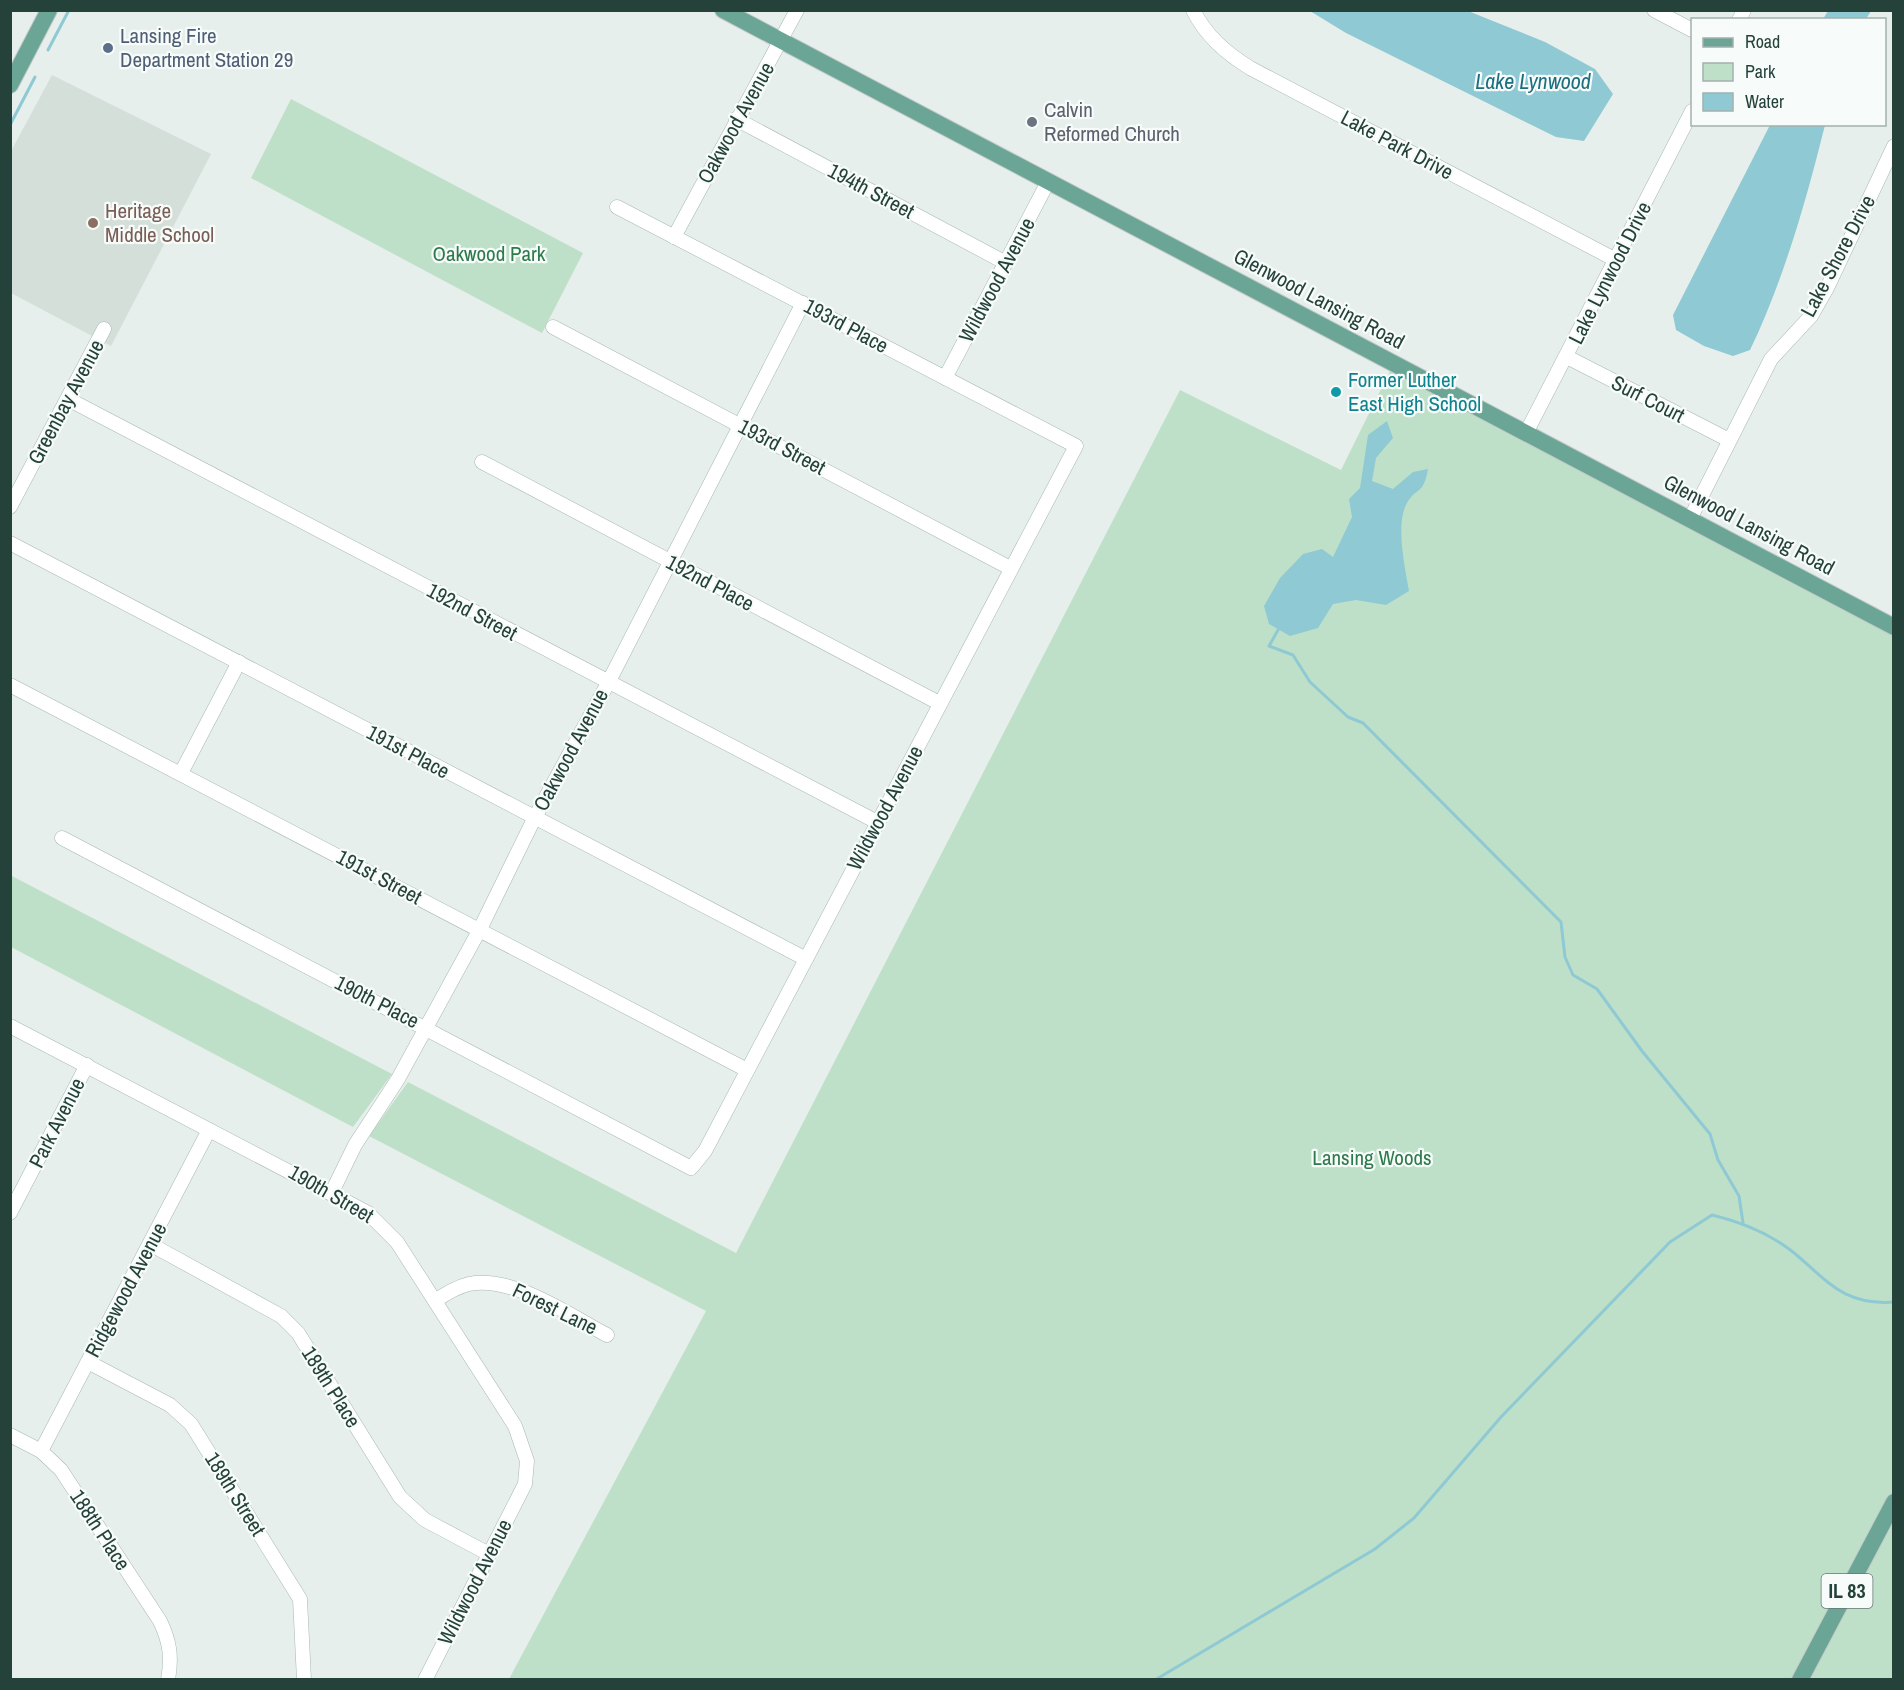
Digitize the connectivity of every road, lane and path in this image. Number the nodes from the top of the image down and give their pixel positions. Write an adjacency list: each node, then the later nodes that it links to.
1 (49, 10): 8 (main road)
2 (723, 10): 7 (main road, Glenwood Lansing Road)
3 (797, 10): 7 (street, Oakwood Avenue)
4 (1193, 10): 15 (street, Lake Park Drive)
5 (1654, 10): 6 (street)
6 (1691, 29)
7 (781, 41): 10 (street, Oakwood Avenue); 12 (main road, Glenwood Lansing Road)
8 (10, 85)
9 (1691, 113): 15 (street, Lake Lynwood Drive)
10 (736, 120): 14 (street, Oakwood Avenue); 16 (street, 194th Street)
11 (1893, 146): 25 (street, Lake Shore Drive)
12 (1048, 182): 16 (street, Wildwood Avenue); 24 (main road, Glenwood Lansing Road)
13 (617, 207): 14 (street, 193rd Place)
14 (674, 237): 17 (street, 193rd Place)
15 (1616, 260): 20 (street, Lake Lynwood Drive)
16 (1006, 263): 21 (street, Wildwood Avenue)
17 (802, 303): 21 (street, 193rd Place); 23 (street, Oakwood Avenue)
18 (553, 327): 23 (street, 193rd Street)
19 (104, 329): 22 (street, Greenbay Avenue)
20 (1567, 357): 24 (street, Lake Lynwood Drive); 25 (street, Surf Court)
21 (945, 378): 26 (street, 193rd Place)
22 (68, 399): 28 (street, Greenbay Avenue); 35 (street, 192nd Street)
23 (740, 425): 31 (street, Oakwood Avenue); 32 (street, 193rd Street)
24 (1526, 433): 29 (main road, Glenwood Lansing Road)
25 (1729, 440): 29 (street, Lake Shore Drive)
26 (1076, 446): 32 (street, Wildwood Avenue)
27 (482, 462): 31 (street, 192nd Place)
28 (10, 507)
29 (1690, 519): 33 (main road, Glenwood Lansing Road)
30 (10, 543): 34 (street, 191st Place)
31 (670, 562): 35 (street, Oakwood Avenue); 37 (street, 192nd Place)
32 (1010, 568): 37 (street, Wildwood Avenue)
33 (1893, 627)
34 (239, 662): 38 (street); 39 (street, 191st Place)
35 (608, 683): 39 (street, Oakwood Avenue); 40 (street, 192nd Street)
36 (10, 685): 38 (street, 191st Street)
37 (939, 703): 40 (street, Wildwood Avenue)
38 (181, 773): 42 (street, 191st Street)
39 (534, 819): 42 (street, Oakwood Avenue); 43 (street, 191st Place)
40 (877, 822): 43 (street, Wildwood Avenue)
41 (62, 838): 45 (street, 190th Place)
42 (480, 929): 45 (street, Oakwood Avenue); 47 (street, 191st Street)
43 (806, 959): 47 (street, Wildwood Avenue)
44 (10, 1026): 46 (street, 190th Street)
45 (426, 1027): 49 (street, 190th Place); 51 (street, Oakwood Avenue)
46 (87, 1065): 48 (street, 190th Street); 50 (street, Park Avenue)
47 (747, 1070): 49 (street, Wildwood Avenue)
48 (209, 1130): 51 (street, 190th Street); 53 (street, Ridgewood Avenue)
49 (691, 1168)
50 (16, 1188): 52 (street, Park Avenue)
51 (332, 1192): 54 (street, 190th Street)
52 (10, 1213)
53 (150, 1244): 56 (street, Ridgewood Avenue); 61 (street, 189th Place)
54 (435, 1301): 55 (street, Forest Lane); 59 (street, 190th Street)
55 (607, 1335)
56 (88, 1362): 58 (street, Ridgewood Avenue); 63 (street, 189th Street)
57 (10, 1435): 58 (street, 188th Place)
58 (41, 1451): 62 (street, 188th Place)
59 (525, 1484): 61 (street, Wildwood Avenue)
60 (1893, 1502): 65 (main road, IL 83)
61 (489, 1554): 64 (street, Wildwood Avenue)
62 (168, 1680)
63 (304, 1680)
64 (425, 1680)
65 (1800, 1680)

